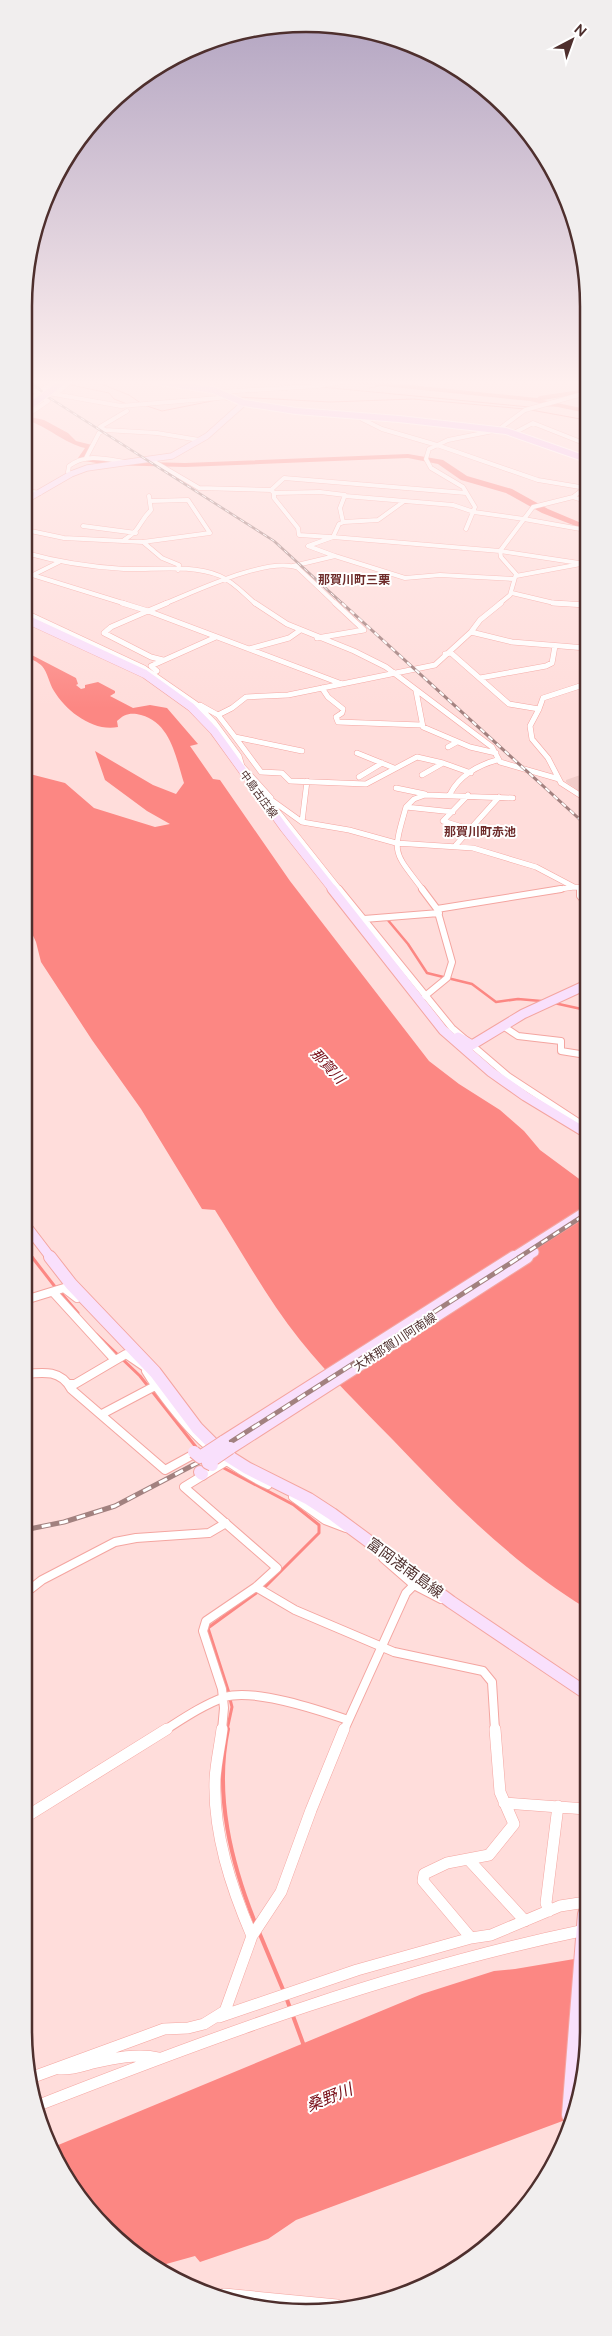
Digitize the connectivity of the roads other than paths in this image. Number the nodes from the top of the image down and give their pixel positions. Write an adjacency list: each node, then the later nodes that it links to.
1 (45, 490): 8 (main road)
2 (236, 490): 6 (street)
3 (430, 490): 9 (street)
4 (465, 490): 9 (street)
5 (32, 492): 8 (street)
6 (273, 492): 10 (street); 23 (street)
7 (580, 492): 12 (street)
8 (40, 493): 11 (main road)
9 (466, 493): 15 (street)
10 (345, 496): 14 (street); 17 (street)
11 (32, 497)
12 (572, 497): 13 (street); 16 (street)
13 (580, 499)
14 (403, 502): 15 (street); 17 (street)
15 (474, 512): 16 (street); 19 (street)
16 (524, 519): 20 (street); 26 (street)
17 (343, 522): 23 (street)
18 (83, 526): 22 (street)
19 (466, 528)
20 (580, 529)
21 (32, 531): 24 (street)
22 (136, 533): 24 (street); 25 (street)
23 (333, 537): 26 (street); 28 (street)
24 (123, 541): 25 (street)
25 (143, 542): 32 (street)
26 (500, 551): 30 (street); 34 (street)
27 (32, 555): 29 (street)
28 (334, 556): 31 (street); 34 (street)
29 (59, 562): 32 (street); 33 (street)
30 (579, 563): 34 (street)
31 (293, 566): 35 (street); 46 (street)
32 (178, 570): 35 (street)
33 (33, 575): 38 (street)
34 (515, 577): 36 (street)
35 (226, 580): 38 (street); 42 (street)
36 (512, 593): 37 (street); 44 (street)
37 (580, 605)
38 (148, 612): 45 (street); 51 (street)
39 (32, 616): 43 (street)
40 (32, 622): 41 (main road, 中島古庄線)
41 (40, 625): 43 (street); 59 (main road, 中島古庄線)
42 (299, 631): 46 (street); 49 (street)
43 (70, 632): 54 (street)
44 (471, 632): 47 (street); 50 (street)
45 (216, 637): 49 (street); 51 (street)
46 (316, 638): 52 (street)
47 (555, 646): 48 (street); 53 (street)
48 (580, 648)
49 (249, 649): 55 (street)
50 (446, 654): 52 (street); 53 (street)
51 (163, 660): 54 (street)
52 (396, 674): 55 (street); 58 (street)
53 (480, 678): 61 (street)
54 (164, 680): 60 (street)
55 (342, 684): 57 (street)
56 (580, 686): 61 (street)
57 (322, 688): 62 (street); 63 (street)
58 (417, 690): 63 (street); 69 (street)
59 (179, 697): 60 (street); 73 (main road, 中島古庄線)
60 (196, 704): 62 (street); 73 (street)
61 (539, 709): 78 (street)
62 (218, 715): 64 (street)
63 (421, 725): 65 (street)
64 (235, 737): 67 (street); 79 (street)
65 (457, 742): 66 (street); 69 (street)
66 (448, 747)
67 (302, 751)
68 (357, 753): 71 (street)
69 (496, 753): 70 (street)
70 (497, 760): 75 (street); 78 (street)
71 (382, 763): 74 (street); 77 (street)
72 (443, 763): 74 (street); 75 (street); 76 (street)
73 (240, 766): 81 (main road, 中島古庄線); 88 (street)
74 (394, 768): 79 (street)
75 (471, 773): 82 (street)
76 (422, 775)
77 (359, 777)
78 (559, 779): 85 (street)
79 (307, 781): 91 (street)
80 (396, 788): 83 (street)
81 (255, 790): 88 (street); 101 (main road, 中島古庄線)
82 (450, 794): 83 (street); 84 (street)
83 (425, 795): 89 (street)
84 (468, 795): 86 (street); 90 (street)
85 (580, 795)
86 (499, 797): 87 (street); 92 (street)
87 (514, 798)
88 (270, 799): 91 (street); 97 (street)
89 (406, 806): 90 (street); 93 (street)
90 (453, 812): 92 (street)
91 (302, 822): 93 (street)
92 (469, 829): 94 (street)
93 (396, 843): 94 (street); 96 (street)
94 (455, 846): 95 (street)
95 (580, 888): 96 (street)
96 (438, 911): 97 (street); 99 (street)
97 (364, 919): 99 (street)
98 (580, 988): 100 (main road)
99 (425, 996): 102 (street)
100 (503, 1026): 102 (main road); 103 (street)
101 (443, 1030): 102 (main road); 105 (main road)
102 (472, 1045): 104 (street)
103 (580, 1054)
104 (580, 1123)
105 (580, 1130)
106 (580, 1215): 118 (main road, 大林那賀川阿南線)
107 (580, 1223): 118 (main road, 大林那賀川阿南線)
108 (32, 1234): 111 (main road)
109 (53, 1292): 110 (street); 111 (street); 112 (street)
110 (32, 1298)
111 (87, 1302): 113 (main road)
112 (119, 1358): 113 (street); 115 (street)
113 (148, 1367): 116 (street); 118 (main road)
114 (32, 1373): 115 (street)
115 (70, 1384): 117 (street)
116 (150, 1388): 117 (street); 119 (street)
117 (102, 1414): 119 (street)
118 (230, 1447): 119 (street); 119 (main road, 大林那賀川阿南線, bridge); 120 (street); 121 (main road, 富岡港南島線)
119 (197, 1452)
120 (226, 1523): 123 (street); 124 (street)
121 (375, 1547): 122 (street); 125 (main road, 富岡港南島線)
122 (414, 1585): 125 (street); 126 (street)
123 (32, 1588)
124 (259, 1589): 126 (street); 128 (street)
125 (451, 1602): 127 (main road, 富岡港南島線)
126 (381, 1647): 129 (street); 130 (street)
127 (580, 1689)
128 (228, 1696): 129 (street); 133 (street); 138 (street)
129 (348, 1720): 138 (street)
130 (504, 1803): 131 (street); 134 (street)
131 (558, 1806): 132 (street); 136 (street)
132 (580, 1808)
133 (32, 1813)
134 (469, 1860): 137 (street); 140 (street)
135 (580, 1903): 136 (street)
136 (549, 1911): 137 (street)
137 (525, 1921): 140 (street)
138 (256, 1932): 142 (street)
139 (580, 1934): 143 (street)
140 (471, 1938): 142 (street)
141 (580, 1994): 146 (main road)
142 (219, 2017): 144 (street)
143 (159, 2058): 144 (street); 147 (street)
144 (56, 2069): 145 (street)
145 (37, 2076)
146 (572, 2093)
147 (43, 2104)
148 (244, 2296): 149 (street)
149 (319, 2303)

